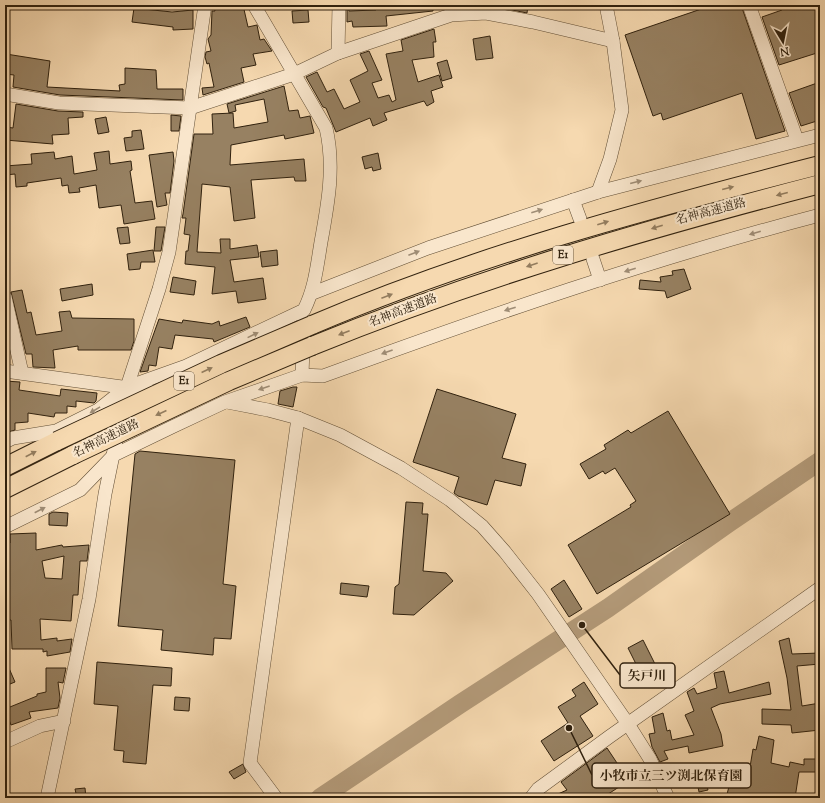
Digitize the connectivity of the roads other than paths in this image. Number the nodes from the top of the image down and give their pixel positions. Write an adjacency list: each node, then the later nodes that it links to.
1 (205, 5): 10 (street)
2 (254, 5): 8 (street)
3 (339, 5): 7 (street)
4 (606, 5): 6 (street)
5 (749, 5): 12 (street)
6 (613, 41): 7 (street); 15 (street)
7 (338, 53): 8 (street)
8 (294, 74): 10 (street); 21 (street)
9 (5, 94): 10 (street)
10 (190, 108): 27 (street)
11 (820, 135): 12 (street)
12 (797, 140): 15 (street, one-way to 12)
13 (820, 165): 23 (highway, 名神高速道路 / E1, one-way to 13)
14 (820, 184): 33 (highway, 名神高速道路 / E1, one-way to 33, bridge)
15 (598, 192): 16 (street)
16 (573, 200): 18 (street); 21 (street, one-way to 16)
17 (820, 215): 20 (street, one-way to 20)
18 (580, 219)
19 (593, 259): 20 (street)
20 (600, 280): 26 (street, one-way to 26)
21 (313, 293): 23 (street)
22 (5, 297): 25 (street)
23 (308, 318): 26 (street); 27 (street, one-way to 23); 32 (highway, 名神高速道路 / E1, one-way to 23, bridge)
24 (5, 371): 25 (street)
25 (22, 373): 27 (street)
26 (302, 375): 28 (street, one-way to 28)
27 (127, 387): 28 (street); 30 (street, one-way to 30); 31 (street)
28 (225, 402): 29 (street); 31 (street)
29 (298, 418): 37 (street); 40 (street)
30 (5, 442)
31 (114, 455): 34 (street, one-way to 31); 36 (street)
32 (5, 467)
33 (5, 489)
34 (5, 527)
35 (820, 588): 37 (street)
36 (64, 721): 38 (street); 39 (street)
37 (628, 724): 41 (street); 42 (street)
38 (5, 742)
39 (47, 798)
40 (276, 798)
41 (531, 798)
42 (668, 798)

